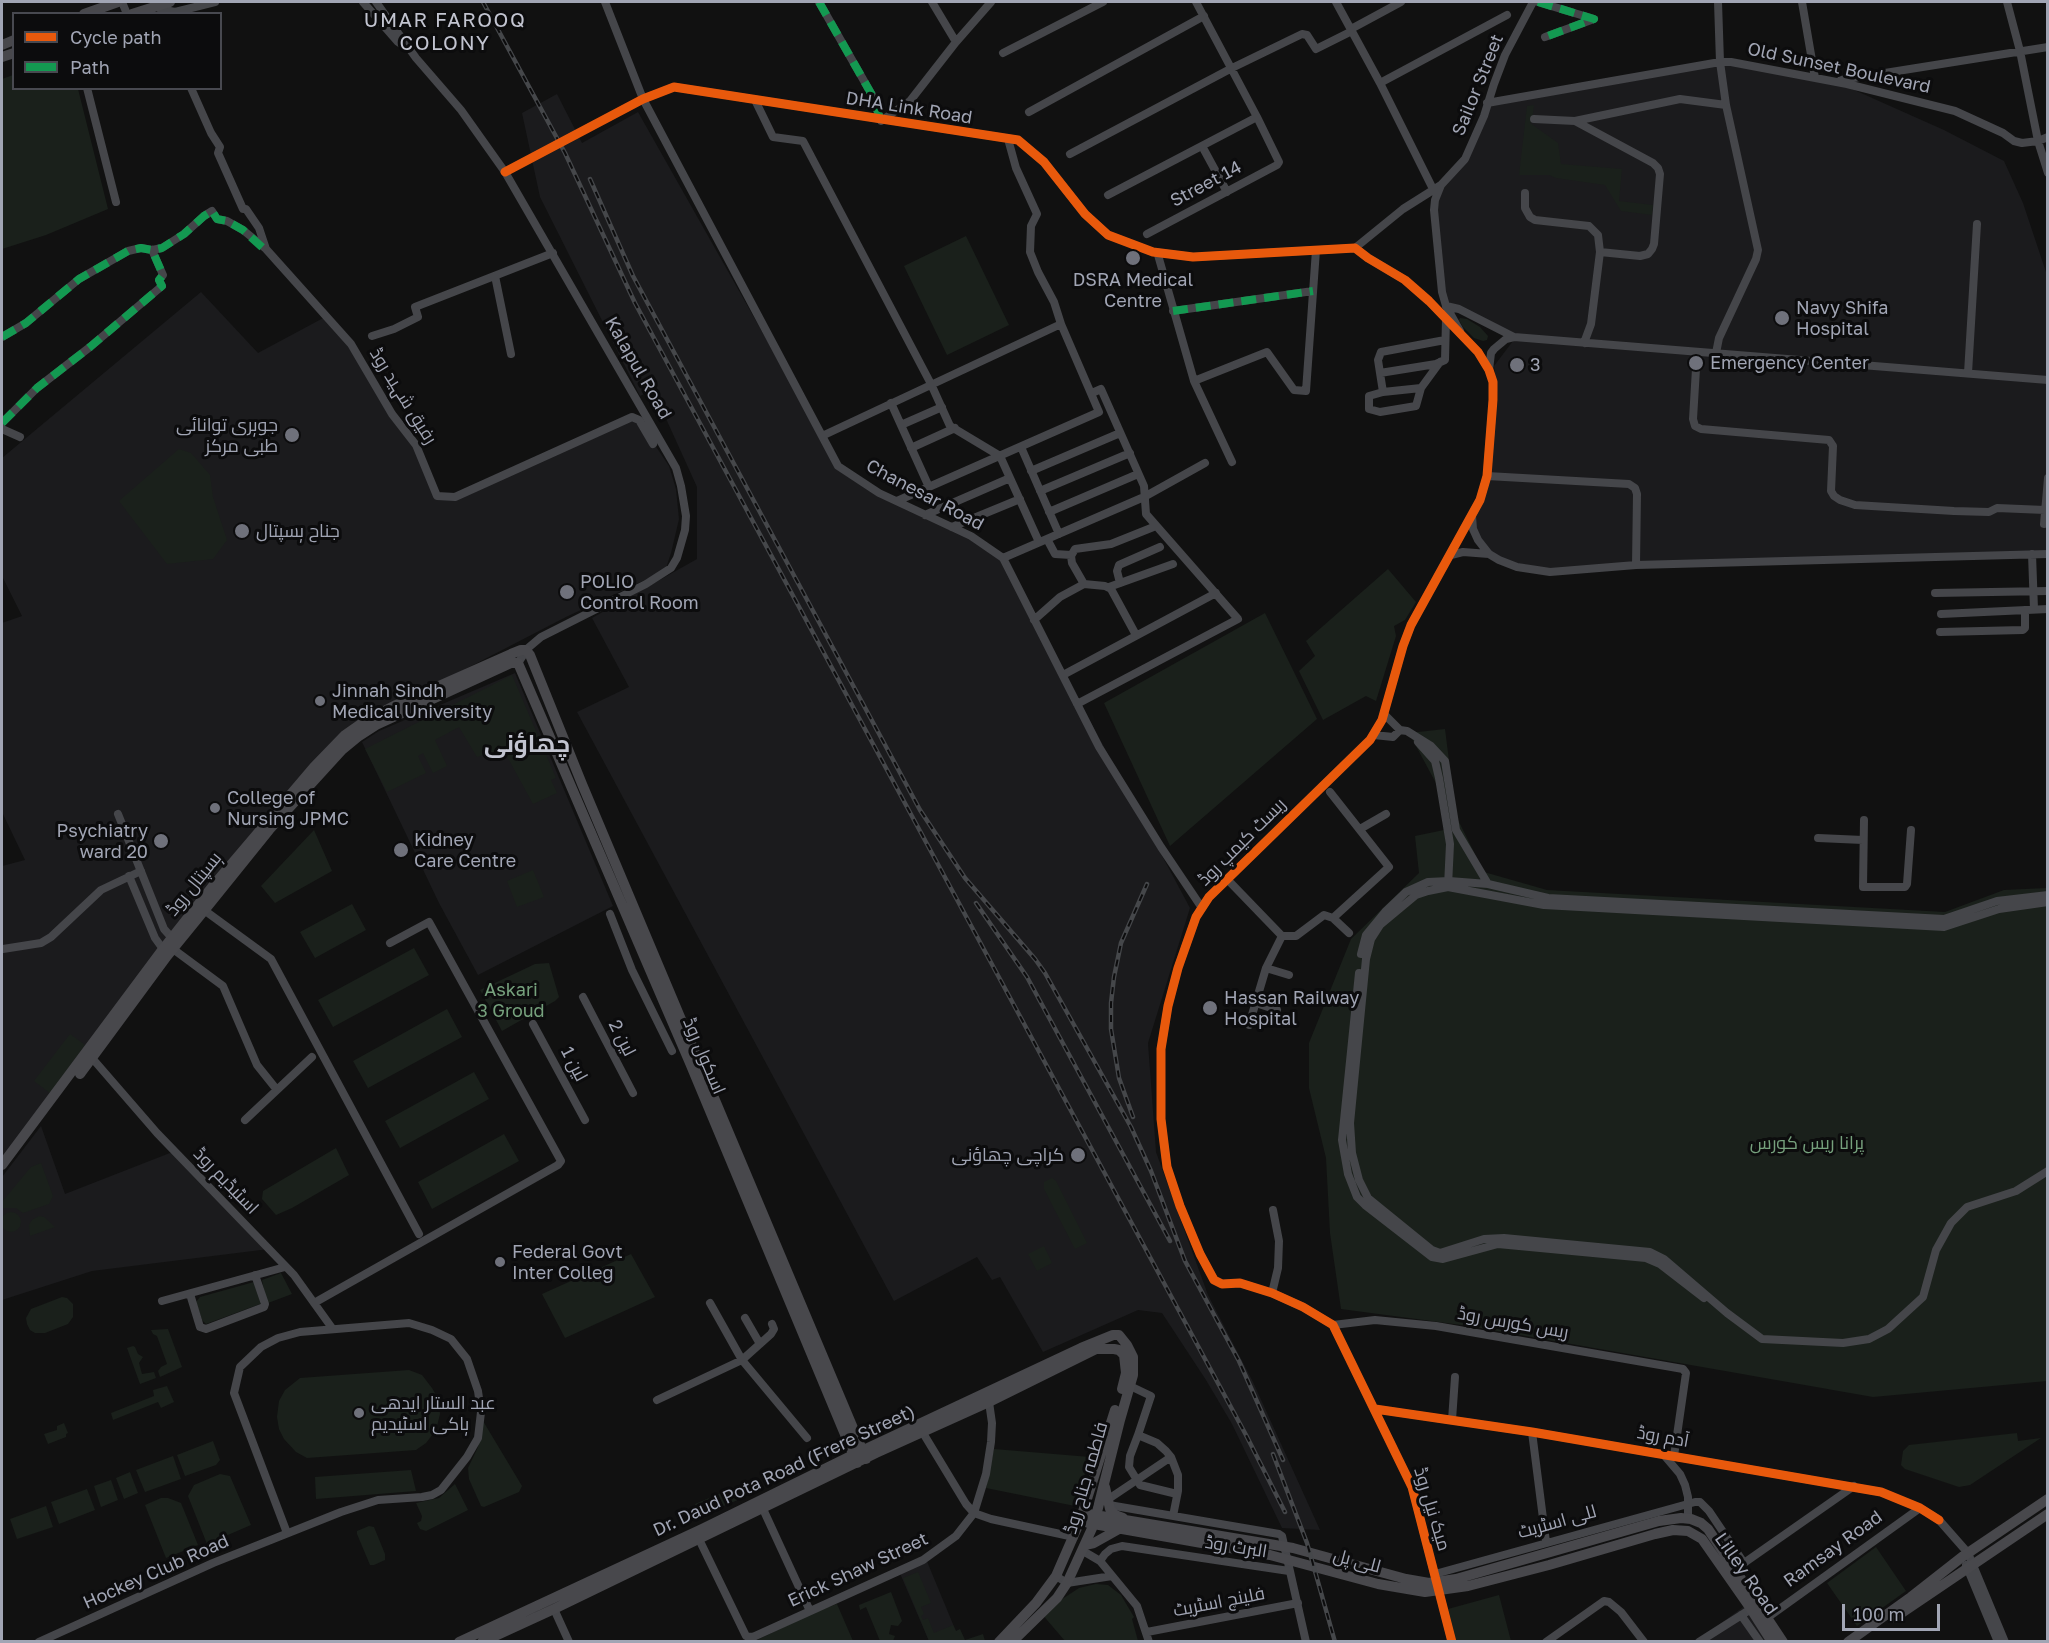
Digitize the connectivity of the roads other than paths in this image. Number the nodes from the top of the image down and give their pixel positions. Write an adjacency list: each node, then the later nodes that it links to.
1 (120, 2): 20 (main road)
2 (215, 2): 19 (street)
3 (363, 2): 28 (street)
4 (376, 2): 28 (street)
5 (605, 2): 38 (street, Chanesar Road)
6 (819, 2): 45 (street)
7 (932, 2): 26 (street)
8 (991, 2): 26 (street)
9 (1103, 2): 30 (street)
10 (1196, 2): 23 (street)
11 (1336, 2): 24 (street)
12 (1401, 2): 24 (street)
13 (1533, 2): 40 (street, Sailor Street)
14 (1538, 2): 25 (street)
15 (1718, 2): 31 (street)
16 (1804, 2): 33 (street)
17 (2007, 2): 29 (street)
18 (157, 4): 19 (main road); 21 (main road)
19 (171, 9)
20 (90, 12)
21 (137, 12)
22 (1508, 15): 35 (street)
23 (1204, 16): 32 (street); 42 (street)
24 (1351, 30): 32 (street); 35 (street)
25 (1545, 37)
26 (956, 42): 45 (street)
27 (2048, 47): 29 (street)
28 (409, 50): 52 (street, Kalapul Road)
29 (2020, 51): 34 (street); 49 (street)
30 (1003, 53)
31 (1720, 62): 33 (street, Old Sunset Boulevard); 40 (street, Old Sunset Boulevard); 41 (street)
32 (1232, 68): 43 (street); 51 (street)
33 (1815, 78): 34 (street, Old Sunset Boulevard)
34 (1834, 81): 49 (street, Old Sunset Boulevard)
35 (1380, 83): 54 (street)
36 (88, 90): 58 (street)
37 (193, 90): 62 (street, رفیق شہید روڈ)
38 (643, 99): 39 (street, DHA Link Road); 52 (street, DHA Link Road); 100 (street, Chanesar Road)
39 (755, 100): 45 (street, DHA Link Road); 89 (street)
40 (1487, 103): 54 (street, Sailor Street)
41 (1726, 105): 46 (street); 81 (street)
42 (1029, 112)
43 (1257, 117): 50 (street); 55 (street, Street 14)
44 (1534, 118): 46 (street)
45 (881, 121): 48 (street, DHA Link Road)
46 (1575, 121): 65 (street)
47 (2048, 137): 49 (street)
48 (1008, 139): 64 (street, DHA Link Road); 73 (street)
49 (2038, 141): 53 (street)
50 (1202, 146): 55 (street); 57 (street)
51 (1070, 154)
52 (505, 172): 66 (street, Kalapul Road)
53 (2048, 173)
54 (1437, 187): 61 (street, Sailor Street); 70 (street)
55 (1227, 192): 60 (street, Street 14)
56 (1525, 193): 65 (street)
57 (1107, 195)
58 (116, 202)
59 (1977, 224): 86 (street)
60 (1148, 234)
61 (1355, 248): 64 (street, DHA Link Road); 72 (street)
62 (266, 249): 63 (street); 102 (street, رفیق شہید روڈ)
63 (152, 250): 76 (street); 95 (street)
64 (1316, 250): 69 (street)
65 (1600, 252): 79 (street)
66 (553, 253): 68 (street); 150 (street, Kalapul Road)
67 (1158, 255): 71 (street)
68 (495, 276): 75 (street); 82 (street)
69 (1313, 291): 71 (street); 88 (street)
70 (1446, 306): 74 (street); 77 (street)
71 (1173, 311): 88 (street)
72 (1446, 320): 74 (street); 78 (street)
73 (1061, 324): 89 (street); 92 (street)
74 (1462, 335): 84 (street)
75 (372, 336)
76 (2, 337)
77 (1514, 337): 79 (street); 84 (street)
78 (1445, 340): 83 (street); 85 (street)
79 (1584, 343): 80 (street)
80 (1697, 352): 81 (street); 119 (street)
81 (1716, 353): 86 (street)
82 (511, 354)
83 (1440, 363): 85 (street); 90 (street)
84 (1489, 370): 111 (street, ریسٹ کیمپ روڈ)
85 (1380, 373): 91 (street)
86 (1968, 373): 87 (street)
87 (2048, 380)
88 (1194, 381): 107 (street)
89 (931, 384): 93 (street); 94 (street)
90 (1421, 388): 91 (street); 91 (street)
91 (1383, 392)
92 (1092, 393): 99 (street); 103 (street)
93 (891, 403): 96 (street); 100 (street)
94 (942, 407): 96 (street); 97 (street)
95 (2, 423)
96 (901, 425): 104 (street)
97 (955, 428): 104 (street); 106 (street)
98 (2, 429): 101 (street)
99 (1120, 433): 105 (street); 109 (street)
100 (822, 436): 118 (street, Chanesar Road)
101 (20, 437)
102 (653, 444)
103 (1021, 447): 106 (street); 109 (street)
104 (911, 448): 114 (street)
105 (1130, 453): 110 (street); 115 (street)
106 (1000, 456): 112 (street); 114 (street)
107 (1232, 462)
108 (1205, 463): 116 (street)
109 (1031, 471): 115 (street)
110 (1138, 474): 116 (street); 120 (street)
111 (1487, 476): 122 (street, ریسٹ کیمپ روڈ); 136 (street)
112 (1010, 478): 117 (street); 121 (street)
113 (2048, 478): 119 (street)
114 (929, 487): 118 (street)
115 (1040, 491): 120 (street)
116 (1144, 497): 124 (street); 126 (street)
117 (1020, 499): 125 (street); 127 (street)
118 (897, 501): 121 (street, Chanesar Road)
119 (2045, 510): 123 (street)
120 (1049, 512): 126 (street)
121 (925, 514): 125 (street, Chanesar Road)
122 (1472, 516): 129 (street); 133 (street, ریسٹ کیمپ روڈ)
123 (2044, 524)
124 (1156, 526): 132 (street); 142 (street)
125 (952, 527): 134 (street, Chanesar Road)
126 (1059, 534): 127 (street)
127 (1043, 541): 132 (street); 134 (street)
128 (1160, 548): 137 (street)
129 (1489, 554): 133 (street); 136 (street)
130 (2032, 554): 131 (street); 136 (street); 140 (street)
131 (2048, 554)
132 (1071, 555): 138 (street)
133 (1451, 555): 154 (street, ریسٹ کیمپ روڈ)
134 (1003, 558): 147 (street, Chanesar Road)
135 (1173, 564): 137 (street)
136 (1636, 565)
137 (1120, 583): 139 (street)
138 (1084, 584): 139 (street); 147 (street)
139 (1108, 587): 149 (street)
140 (2033, 591): 141 (street); 143 (street); 144 (street)
141 (2048, 591)
142 (1216, 593): 149 (street); 153 (street)
143 (1935, 593)
144 (2030, 609): 145 (street); 146 (street); 148 (street)
145 (2048, 609)
146 (1941, 614)
147 (1034, 620): 152 (street, Chanesar Road)
148 (1940, 632)
149 (1136, 636): 152 (street)
150 (526, 650): 151 (street, Kalapul Road); 171 (main road, اسکول روڈ); 180 (main road, ہسپتال روڈ)
151 (518, 663): 171 (main road, اسکول روڈ); 174 (main road, ہسپتال روڈ)
152 (1063, 675): 153 (street, Chanesar Road)
153 (1077, 704): 173 (street, Chanesar Road)
154 (1384, 714): 155 (street); 156 (street, ریسٹ کیمپ روڈ)
155 (1403, 730): 156 (street); 168 (street); 169 (street)
156 (1374, 735): 167 (street, ریسٹ کیمپ روڈ)
157 (1330, 792): 161 (street)
158 (118, 814): 165 (street)
159 (1386, 814): 161 (street)
160 (1864, 820): 164 (street)
161 (1360, 829): 176 (street)
162 (1911, 830): 164 (street)
163 (1818, 838): 164 (street)
164 (1863, 840)
165 (141, 871): 166 (street); 180 (street)
166 (129, 876): 180 (street); 181 (street)
167 (1227, 879): 173 (street, ریسٹ کیمپ روڈ); 178 (street)
168 (1448, 884): 169 (street); 172 (street); 197 (street)
169 (1488, 884): 170 (street)
170 (2048, 896)
171 (625, 900): 228 (main road, اسکول روڈ)
172 (2048, 902)
173 (1202, 908): 203 (street, ریسٹ کیمپ روڈ)
174 (204, 910): 180 (main road, ہسپتال روڈ); 200 (street)
175 (610, 914): 189 (street)
176 (1333, 918): 177 (street); 178 (street)
177 (1349, 933)
178 (1282, 936): 182 (street)
179 (390, 943): 206 (street)
180 (169, 945): 191 (main road, ہسپتال روڈ); 192 (street); 196 (main road, ہسپتال روڈ)
181 (3, 949)
182 (1266, 968): 183 (street); 185 (street)
183 (1289, 975)
184 (583, 997): 193 (street, لین 2)
185 (1256, 1003): 186 (street); 188 (street)
186 (1277, 1010)
187 (533, 1024): 195 (street, لین 1)
188 (1250, 1025)
189 (672, 1051)
190 (312, 1057): 192 (street)
191 (92, 1058): 198 (main road, ہسپتال روڈ); 201 (street, اسٹیڈیم روڈ)
192 (277, 1090): 194 (street)
193 (633, 1093)
194 (245, 1120)
195 (585, 1120)
196 (2, 1165)
197 (2048, 1172)
198 (2, 1174)
199 (1273, 1210): 203 (street)
200 (419, 1234)
201 (285, 1267): 202 (street); 206 (street, اسٹیڈیم روڈ)
202 (255, 1275): 204 (street); 204 (street)
203 (1272, 1293): 210 (street)
204 (190, 1294): 205 (street)
205 (162, 1301)
206 (314, 1303): 211 (street, اسٹیڈیم روڈ)
207 (710, 1303): 215 (street)
208 (745, 1318): 213 (street)
209 (772, 1324): 213 (street)
210 (1334, 1325): 220 (street, میک نیل روڈ); 227 (street, ریس کورس روڈ)
211 (333, 1328): 249 (street, Hockey Club Road); 249 (street, Hockey Club Road)
212 (1122, 1338): 217 (main road, فاطمہ جناح روڈ); 222 (main road, Dr. Daud Pota Road (Frere Street))
213 (760, 1344): 215 (street)
214 (1117, 1349): 219 (main road, Dr. Daud Pota Road (Frere Street)); 244 (main road, فاطمہ جناح روڈ)
215 (742, 1360): 218 (street); 225 (street)
216 (1455, 1377): 221 (street)
217 (1130, 1386): 224 (street); 232 (main road, فاطمہ جناح روڈ)
218 (657, 1400)
219 (989, 1402): 222 (main road, Dr. Daud Pota Road (Frere Street)); 241 (street, Erick Shaw Street)
220 (1376, 1409): 221 (street, آدم روڈ); 258 (street, میک نیل روڈ)
221 (1452, 1420): 223 (street, آدم روڈ)
222 (920, 1429): 228 (main road, Dr. Daud Pota Road (Frere Street)); 241 (street)
223 (1532, 1432): 226 (street, آدم روڈ); 252 (street)
224 (1138, 1435): 229 (street); 233 (street)
225 (807, 1438)
226 (1663, 1454): 227 (street, آدم روڈ); 231 (street)
227 (1674, 1456): 230 (street, آدم روڈ)
228 (860, 1457): 240 (main road, Dr. Daud Pota Road (Frere Street)); 250 (main road, Dr. Daud Pota Road (Frere Street))
229 (1171, 1457): 233 (street); 235 (street)
230 (1688, 1458): 231 (street); 234 (street, آدم روڈ)
231 (1680, 1474): 238 (street)
232 (1104, 1478): 237 (main road); 246 (main road, فاطمہ جناح روڈ)
233 (1137, 1480): 235 (street); 237 (street)
234 (1854, 1486): 238 (street); 239 (street, آدم روڈ)
235 (1177, 1494): 243 (street)
236 (2048, 1499): 255 (main road)
237 (1108, 1503): 243 (street); 248 (main road)
238 (1688, 1503): 245 (street); 252 (street, للی اسٹریٹ)
239 (1920, 1508): 255 (street, آدم روڈ); 267 (street, Ramsay Road)
240 (763, 1509): 250 (main road, Dr. Daud Pota Road (Frere Street)); 265 (street)
241 (974, 1513): 251 (street); 265 (street, Erick Shaw Street)
242 (2048, 1514): 255 (main road)
243 (1173, 1516): 257 (street)
244 (1081, 1517): 246 (main road); 251 (main road, فاطمہ جناح روڈ)
245 (1688, 1519): 254 (main road); 267 (main road, Lilley Road)
246 (1095, 1520): 247 (main road); 248 (main road); 253 (main road, فاطمہ جناح روڈ)
247 (1119, 1529): 248 (main road); 253 (main road)
248 (1154, 1529): 254 (main road, للی پل)
249 (287, 1533): 270 (street, Hockey Club Road)
250 (698, 1535): 264 (main road, Dr. Daud Pota Road (Frere Street)); 265 (street, Erick Shaw Street); 271 (main road, Dr. Daud Pota Road (Frere Street))
251 (1074, 1537): 259 (main road, فاطمہ جناح روڈ)
252 (1546, 1542): 258 (street, للی اسٹریٹ)
253 (1084, 1548): 256 (street); 261 (main road, فاطمہ جناح روڈ)
254 (1547, 1560): 263 (main road, Lilley Road)
255 (1967, 1560): 269 (street); 284 (main road); 285 (main road); 286 (street)
256 (1100, 1562): 257 (street, البرٹ روڈ); 260 (street)
257 (1289, 1571): 262 (street, البرٹ روڈ)
258 (1435, 1574): 277 (street, میک نیل روڈ)
259 (1056, 1576): 261 (street); 274 (main road, فاطمہ جناح روڈ)
260 (1112, 1576): 261 (street); 268 (street)
261 (1067, 1583): 275 (main road, فاطمہ جناح روڈ)
262 (1298, 1603): 268 (street, فلینچ اسٹریٹ); 276 (street, البرٹ روڈ)
263 (1751, 1609): 266 (street); 282 (main road, Lilley Road)
264 (554, 1610): 272 (main road, Dr. Daud Pota Road (Frere Street)); 273 (street)
265 (810, 1611)
266 (1741, 1615): 280 (street); 281 (street)
267 (1767, 1618): 283 (main road, Lilley Road)
268 (1148, 1637)
269 (1997, 1639)
270 (39, 1641)
271 (459, 1641)
272 (482, 1641)
273 (569, 1641)
274 (999, 1641)
275 (1012, 1641)
276 (1306, 1641)
277 (1452, 1641)
278 (1546, 1641): 279 (street)
279 (1644, 1641)
280 (1699, 1641)
281 (1760, 1641)
282 (1772, 1641)
283 (1783, 1641)
284 (1848, 1641)
285 (1859, 1641)
286 (2005, 1641)

